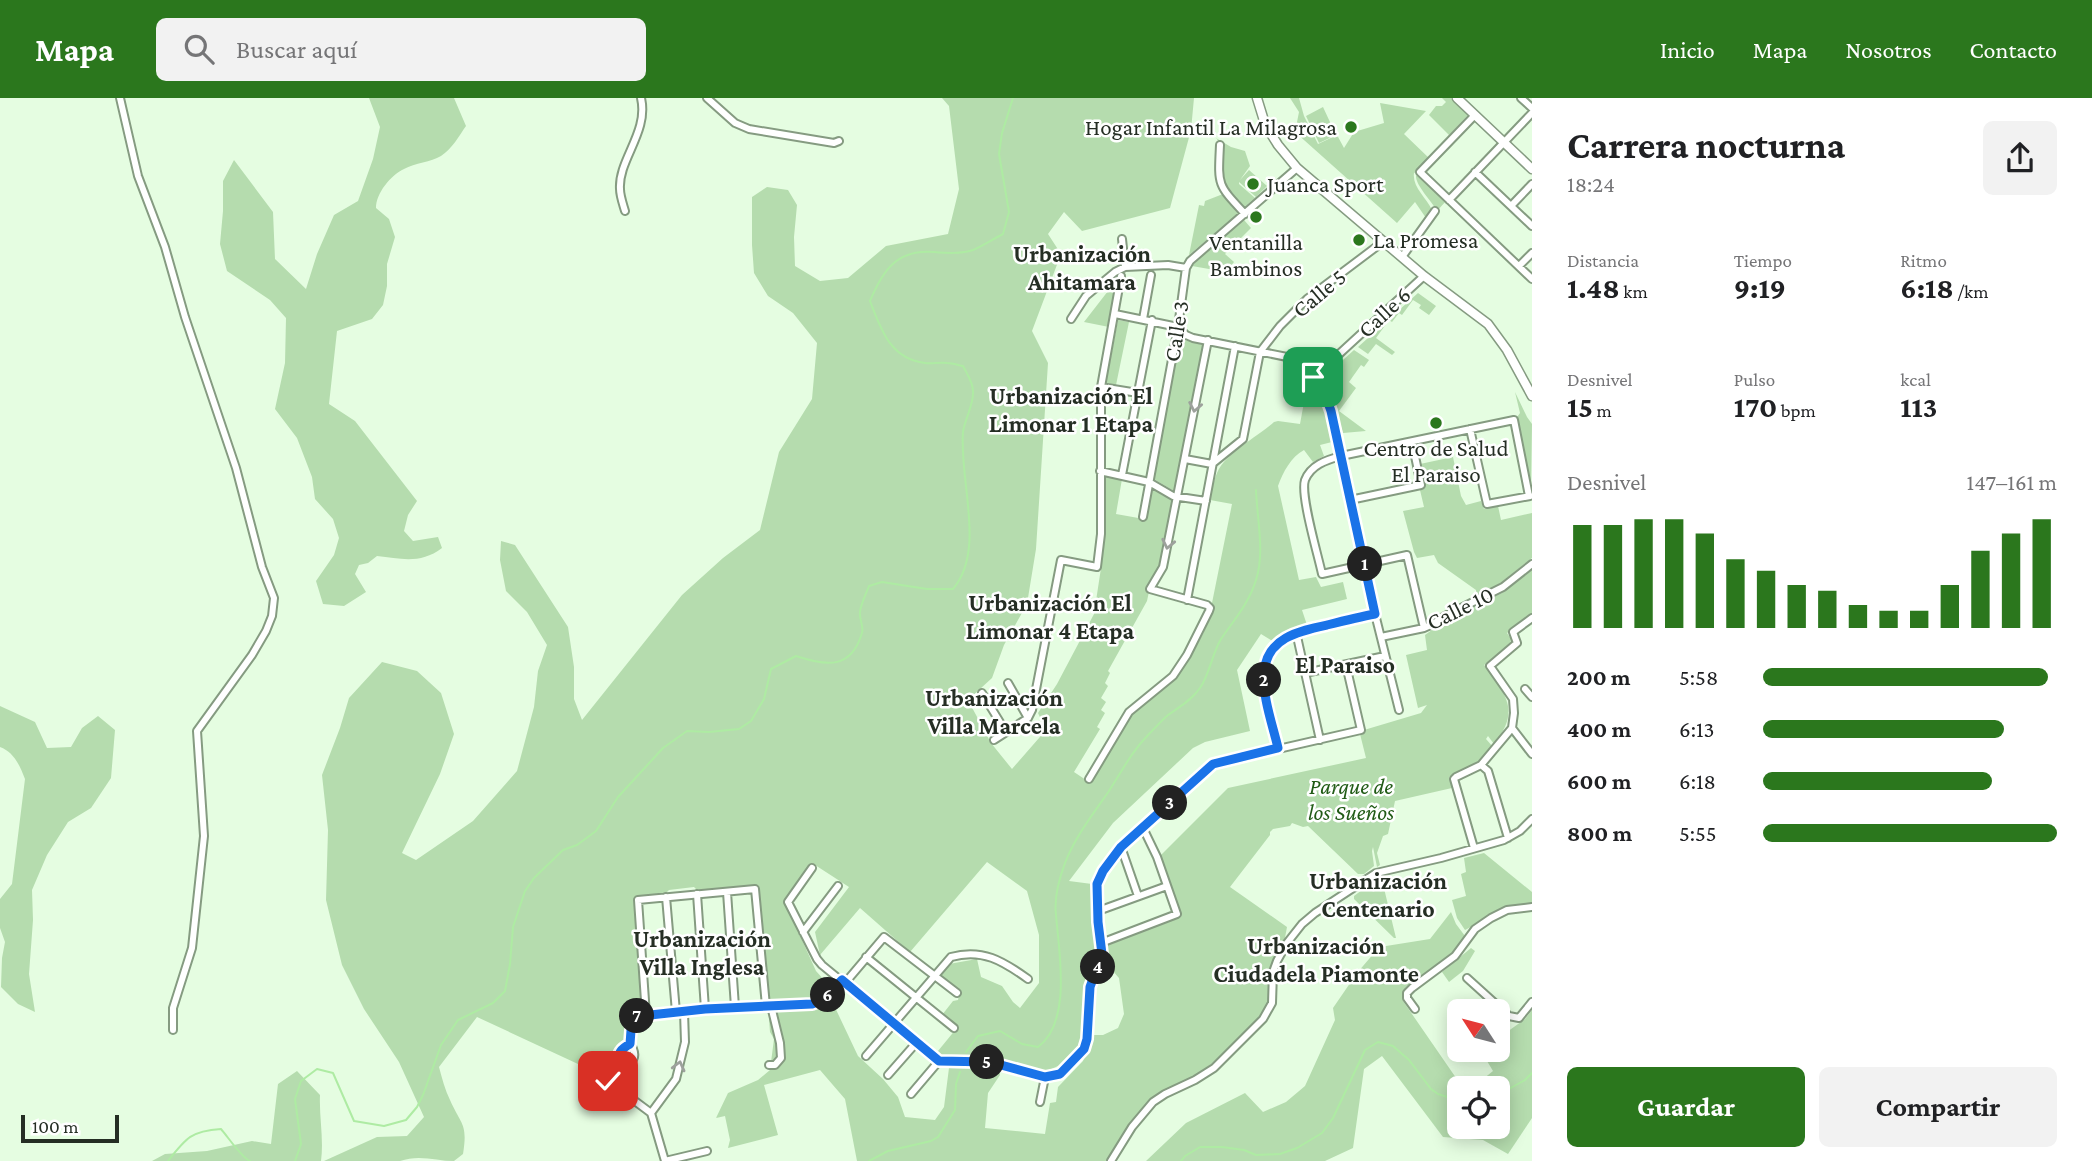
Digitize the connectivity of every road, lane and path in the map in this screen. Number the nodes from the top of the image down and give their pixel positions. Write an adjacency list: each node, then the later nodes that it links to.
1 (120, 98): 116 (street)
2 (641, 98): 19 (street)
3 (707, 98): 10 (street)
4 (1257, 98): 13 (street)
5 (1457, 98): 9 (street)
6 (1521, 98): 7 (street)
7 (1532, 108)
8 (1532, 113): 11 (street)
9 (1475, 115): 11 (street); 17 (street)
10 (839, 141)
11 (1504, 143): 14 (street); 15 (street)
12 (1220, 145): 21 (street)
13 (1297, 168): 21 (street); 24 (street)
14 (1532, 169)
15 (1475, 172): 17 (street); 18 (street)
16 (1532, 184): 18 (street)
17 (1449, 200): 28 (street)
18 (1511, 206): 22 (street)
19 (625, 211)
20 (1434, 211): 26 (street)
21 (1245, 214): 29 (street)
22 (1532, 226)
23 (1122, 239): 27 (street)
24 (1384, 241): 26 (street); 41 (street, Calle 5)
25 (1532, 253): 28 (street)
26 (1402, 257): 32 (street)
27 (1125, 267): 29 (street); 35 (street)
28 (1519, 267): 33 (street)
29 (1186, 268): 38 (street, Calle 3)
30 (1152, 275): 36 (street)
31 (1121, 276): 34 (street)
32 (1424, 276): 42 (street, Calle 6); 45 (street)
33 (1532, 279)
34 (1115, 314): 36 (street); 43 (street)
35 (1071, 319)
36 (1143, 319): 37 (street)
37 (1152, 320): 38 (street); 44 (street)
38 (1178, 327): 39 (street); 53 (street, Calle 3)
39 (1208, 340): 40 (street); 49 (street, one-way to 49)
40 (1235, 346): 41 (street); 50 (street)
41 (1260, 352): 42 (street); 50 (street)
42 (1313, 377): 48 (street)
43 (1101, 387): 44 (street); 51 (street)
44 (1138, 393): 52 (street)
45 (1532, 396)
46 (1471, 429): 47 (street); 55 (street); 55 (street)
47 (1412, 442): 48 (street); 56 (street)
48 (1341, 456): 56 (street); 59 (street)
49 (1185, 459): 50 (street); 54 (street)
50 (1212, 464): 57 (street)
51 (1100, 471): 52 (street); 75 (street)
52 (1122, 475): 53 (street)
53 (1149, 482): 54 (street); 58 (street, Calle 3)
54 (1178, 496): 57 (street); 61 (street, one-way to 61)
55 (1530, 496)
56 (1350, 500): 59 (street)
57 (1206, 501): 61 (street)
58 (1143, 517)
59 (1365, 564): 62 (street); 64 (street)
60 (1532, 564): 64 (street, Calle 10)
61 (1187, 600): 83 (street)
62 (1375, 614): 65 (street); 66 (street)
63 (1532, 618): 76 (street)
64 (1424, 628): 66 (street, Calle 10)
65 (1296, 632): 69 (street); 80 (street)
66 (1381, 637): 67 (street)
67 (1385, 656): 68 (street); 74 (street)
68 (1346, 665): 69 (street); 79 (street)
69 (1305, 673): 79 (street)
70 (1008, 684): 75 (street)
71 (1525, 689): 73 (street)
72 (982, 693): 77 (street)
73 (1532, 697)
74 (1399, 710)
75 (1028, 718): 77 (street)
76 (1512, 728): 81 (street); 82 (street)
77 (1006, 732): 78 (street)
78 (994, 740)
79 (1320, 740): 80 (street)
80 (1278, 748): 85 (street)
81 (1532, 754)
82 (1481, 765): 86 (street); 88 (street)
83 (1089, 779)
84 (1532, 819): 86 (street)
85 (1143, 828): 87 (street); 91 (street)
86 (1508, 838): 88 (street)
87 (1121, 847): 94 (street); 97 (street)
88 (1474, 848): 130 (street)
89 (812, 867): 98 (street)
90 (838, 886): 98 (street)
91 (1167, 886): 94 (street); 99 (street)
92 (727, 892): 93 (street); 108 (street); 109 (street)
93 (696, 894): 95 (street); 110 (street)
94 (1138, 896): 97 (street)
95 (666, 897): 112 (street); 113 (street)
96 (1532, 907): 111 (street)
97 (1098, 911): 99 (street)
98 (803, 932): 104 (street)
99 (1101, 943): 124 (street)
100 (866, 957): 101 (street); 104 (street); 106 (street)
101 (933, 976): 103 (street); 105 (street); 106 (street)
102 (1467, 978): 107 (street)
103 (1028, 979)
104 (844, 981): 108 (street); 114 (street)
105 (957, 993)
106 (916, 997): 114 (street); 115 (street)
107 (1532, 1002)
108 (769, 1006): 109 (street); 121 (street)
109 (735, 1007): 110 (street)
110 (705, 1009): 112 (street)
111 (1415, 1009)
112 (680, 1012): 113 (street); 127 (street, one-way to 112)
113 (646, 1015): 118 (street)
114 (894, 1023): 117 (street); 119 (street)
115 (954, 1028)
116 (173, 1030)
117 (917, 1042): 120 (street); 123 (street)
118 (630, 1044): 122 (street); 122 (street)
119 (866, 1056)
120 (939, 1061): 124 (street); 125 (street)
121 (769, 1065)
122 (616, 1067): 127 (street)
123 (888, 1076)
124 (1045, 1077): 126 (street)
125 (911, 1094)
126 (1040, 1102)
127 (651, 1113): 129 (street)
128 (707, 1151): 129 (street)
129 (665, 1161)
130 (1111, 1161)

